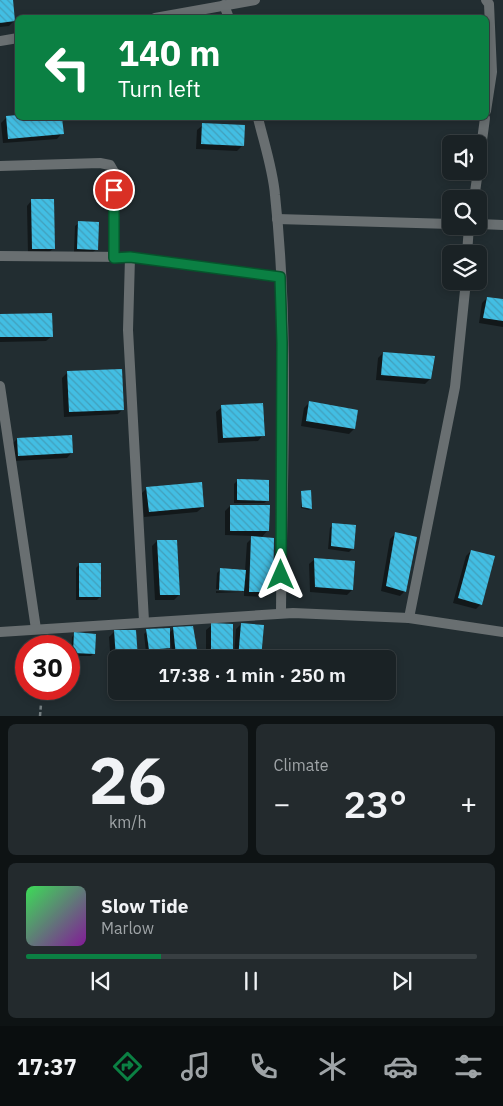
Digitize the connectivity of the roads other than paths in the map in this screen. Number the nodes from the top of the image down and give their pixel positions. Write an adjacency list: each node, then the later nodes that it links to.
1 (255, 0): 3 (street)
2 (486, 0): 8 (street)
3 (224, 6): 4 (street); 5 (street)
4 (172, 15)
5 (228, 15)
6 (15, 38): 7 (street)
7 (0, 41)
8 (489, 92)
9 (258, 120): 13 (street)
10 (485, 120): 11 (street)
11 (483, 135)
12 (0, 166): 19 (street)
13 (276, 219): 14 (street); 20 (street)
14 (442, 224)
15 (487, 224): 16 (street)
16 (503, 225)
17 (0, 256): 19 (street)
18 (130, 257): 19 (street); 20 (street); 25 (street)
19 (114, 258)
20 (280, 277): 23 (street)
21 (465, 290): 24 (street)
22 (0, 386): 26 (street)
23 (281, 613): 24 (street); 25 (street)
24 (409, 618): 28 (street)
25 (144, 621): 26 (street)
26 (36, 629): 27 (street)
27 (0, 632)
28 (503, 632)

